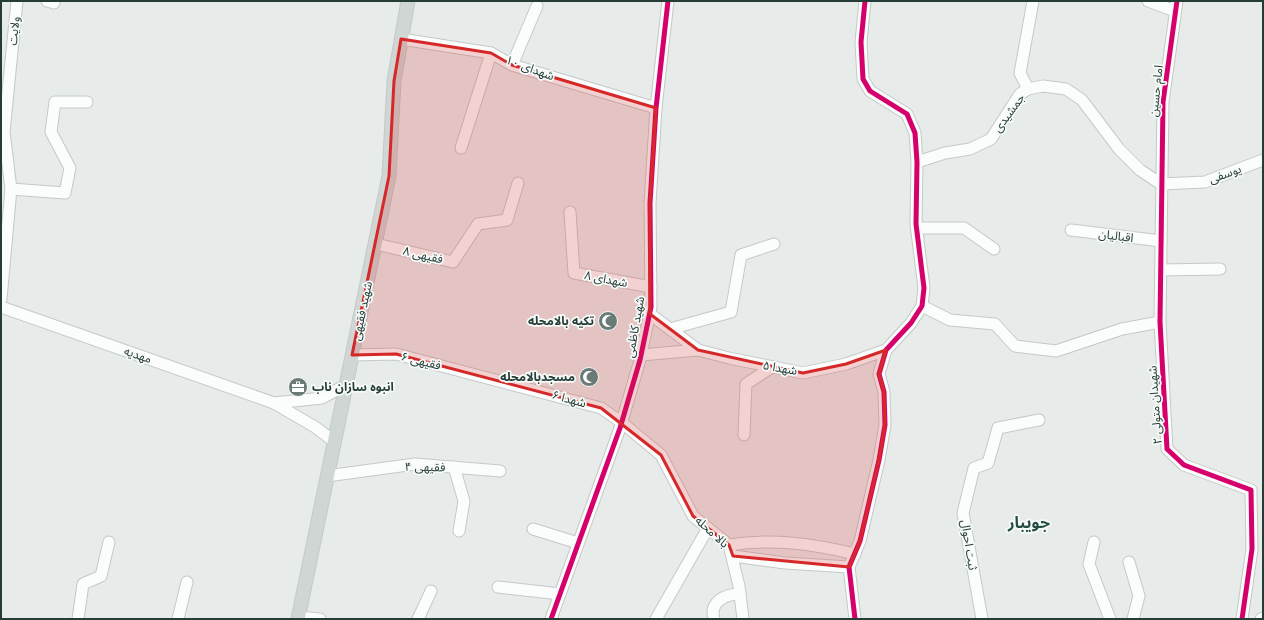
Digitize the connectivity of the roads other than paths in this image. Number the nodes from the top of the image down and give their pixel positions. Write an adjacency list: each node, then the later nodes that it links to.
1 (17, 1): 20 (street, ولایت)
2 (408, 1): 9 (main road, شهید فقیهی)
3 (668, 1): 14 (street, شهید کاظمی)
4 (864, 1): 17 (street)
5 (1033, 1): 12 (street)
6 (1148, 1): 8 (street)
7 (537, 6): 11 (street)
8 (1176, 6): 19 (street, امام حسین)
9 (401, 39): 10 (street, شهدای ۱۰); 25 (main road, شهید فقیهی)
10 (491, 53): 11 (street, شهدای ۱۰); 15 (street)
11 (512, 65): 14 (street, شهدای ۱۰)
12 (1028, 89): 17 (street, جمشیدی); 19 (street, جمشیدی)
13 (87, 102): 20 (street)
14 (656, 108): 30 (street, شهید کاظمی)
15 (461, 148)
16 (1263, 160): 19 (street, یوسفی)
17 (917, 162): 22 (street)
18 (518, 183): 25 (street, فقیهی ۸)
19 (1161, 184): 24 (street, شهیدان متولی ۲)
20 (11, 188): 31 (street, ولایت)
21 (570, 212): 30 (street, شهدای ۸)
22 (917, 228): 27 (street); 32 (street)
23 (1071, 230): 24 (street, اقبالیان)
24 (1161, 241): 29 (street, شهیدان متولی ۲)
25 (376, 244): 39 (main road, شهید فقیهی)
26 (774, 244): 36 (street)
27 (994, 249)
28 (1220, 268): 29 (street)
29 (1161, 270): 35 (street, شهیدان متولی ۲)
30 (651, 287): 34 (street, شهید کاظمی)
31 (1, 299)
32 (922, 306): 35 (street); 38 (street)
33 (1, 307): 44 (street, مهدیه)
34 (650, 314): 36 (street, شهدا ۵); 40 (street, شهید کاظمی)
35 (1160, 322): 59 (street, شهیدان متولی ۲)
36 (670, 329): 37 (street, شهدا ۵)
37 (698, 350): 40 (street, شهدا ۵); 41 (street, شهدا ۵)
38 (886, 350): 41 (street, شهدا ۵); 60 (street)
39 (352, 355): 42 (street, فقیهی ۶); 43 (main road, شهید فقیهی)
40 (641, 355): 46 (street, شهید کاظمی)
41 (772, 367): 47 (street)
42 (489, 378): 46 (street, شهدا ۶)
43 (346, 385): 44 (street); 48 (main road, شهید فقیهی)
44 (274, 403): 48 (street)
45 (1039, 420): 79 (street, ثبت احوال)
46 (621, 422): 52 (street, بالا محله); 57 (street, شهید کاظمی)
47 (744, 435)
48 (335, 442): 51 (main road, شهید فقیهی)
49 (454, 467): 50 (street, فقیهی ۴); 51 (street, فقیهی ۴); 54 (street)
50 (500, 471)
51 (327, 476): 69 (main road, شهید فقیهی)
52 (708, 528): 58 (street, بالا محله); 75 (street)
53 (532, 529): 57 (street)
54 (459, 531)
55 (109, 542): 70 (street)
56 (1094, 542): 80 (street)
57 (578, 543): 67 (street, شهید کاظمی)
58 (729, 545): 60 (street); 61 (street, بالا محله)
59 (1257, 548): 82 (street, شهیدان متولی ۲)
60 (855, 554): 63 (street)
61 (733, 556): 63 (street); 68 (street, بالا محله)
62 (1129, 562): 81 (street)
63 (849, 567): 78 (street)
64 (187, 582): 71 (street)
65 (498, 587): 67 (street)
66 (431, 591): 73 (street)
67 (560, 594): 74 (street, شهید کاظمی)
68 (740, 594): 76 (street); 77 (street, بالا محله)
69 (298, 618): 72 (street)
70 (78, 619)
71 (178, 619)
72 (320, 619)
73 (418, 619)
74 (551, 619)
75 (656, 619)
76 (714, 619)
77 (743, 619)
78 (855, 619)
79 (982, 619)
80 (1110, 619)
81 (1133, 619)
82 (1242, 619)

